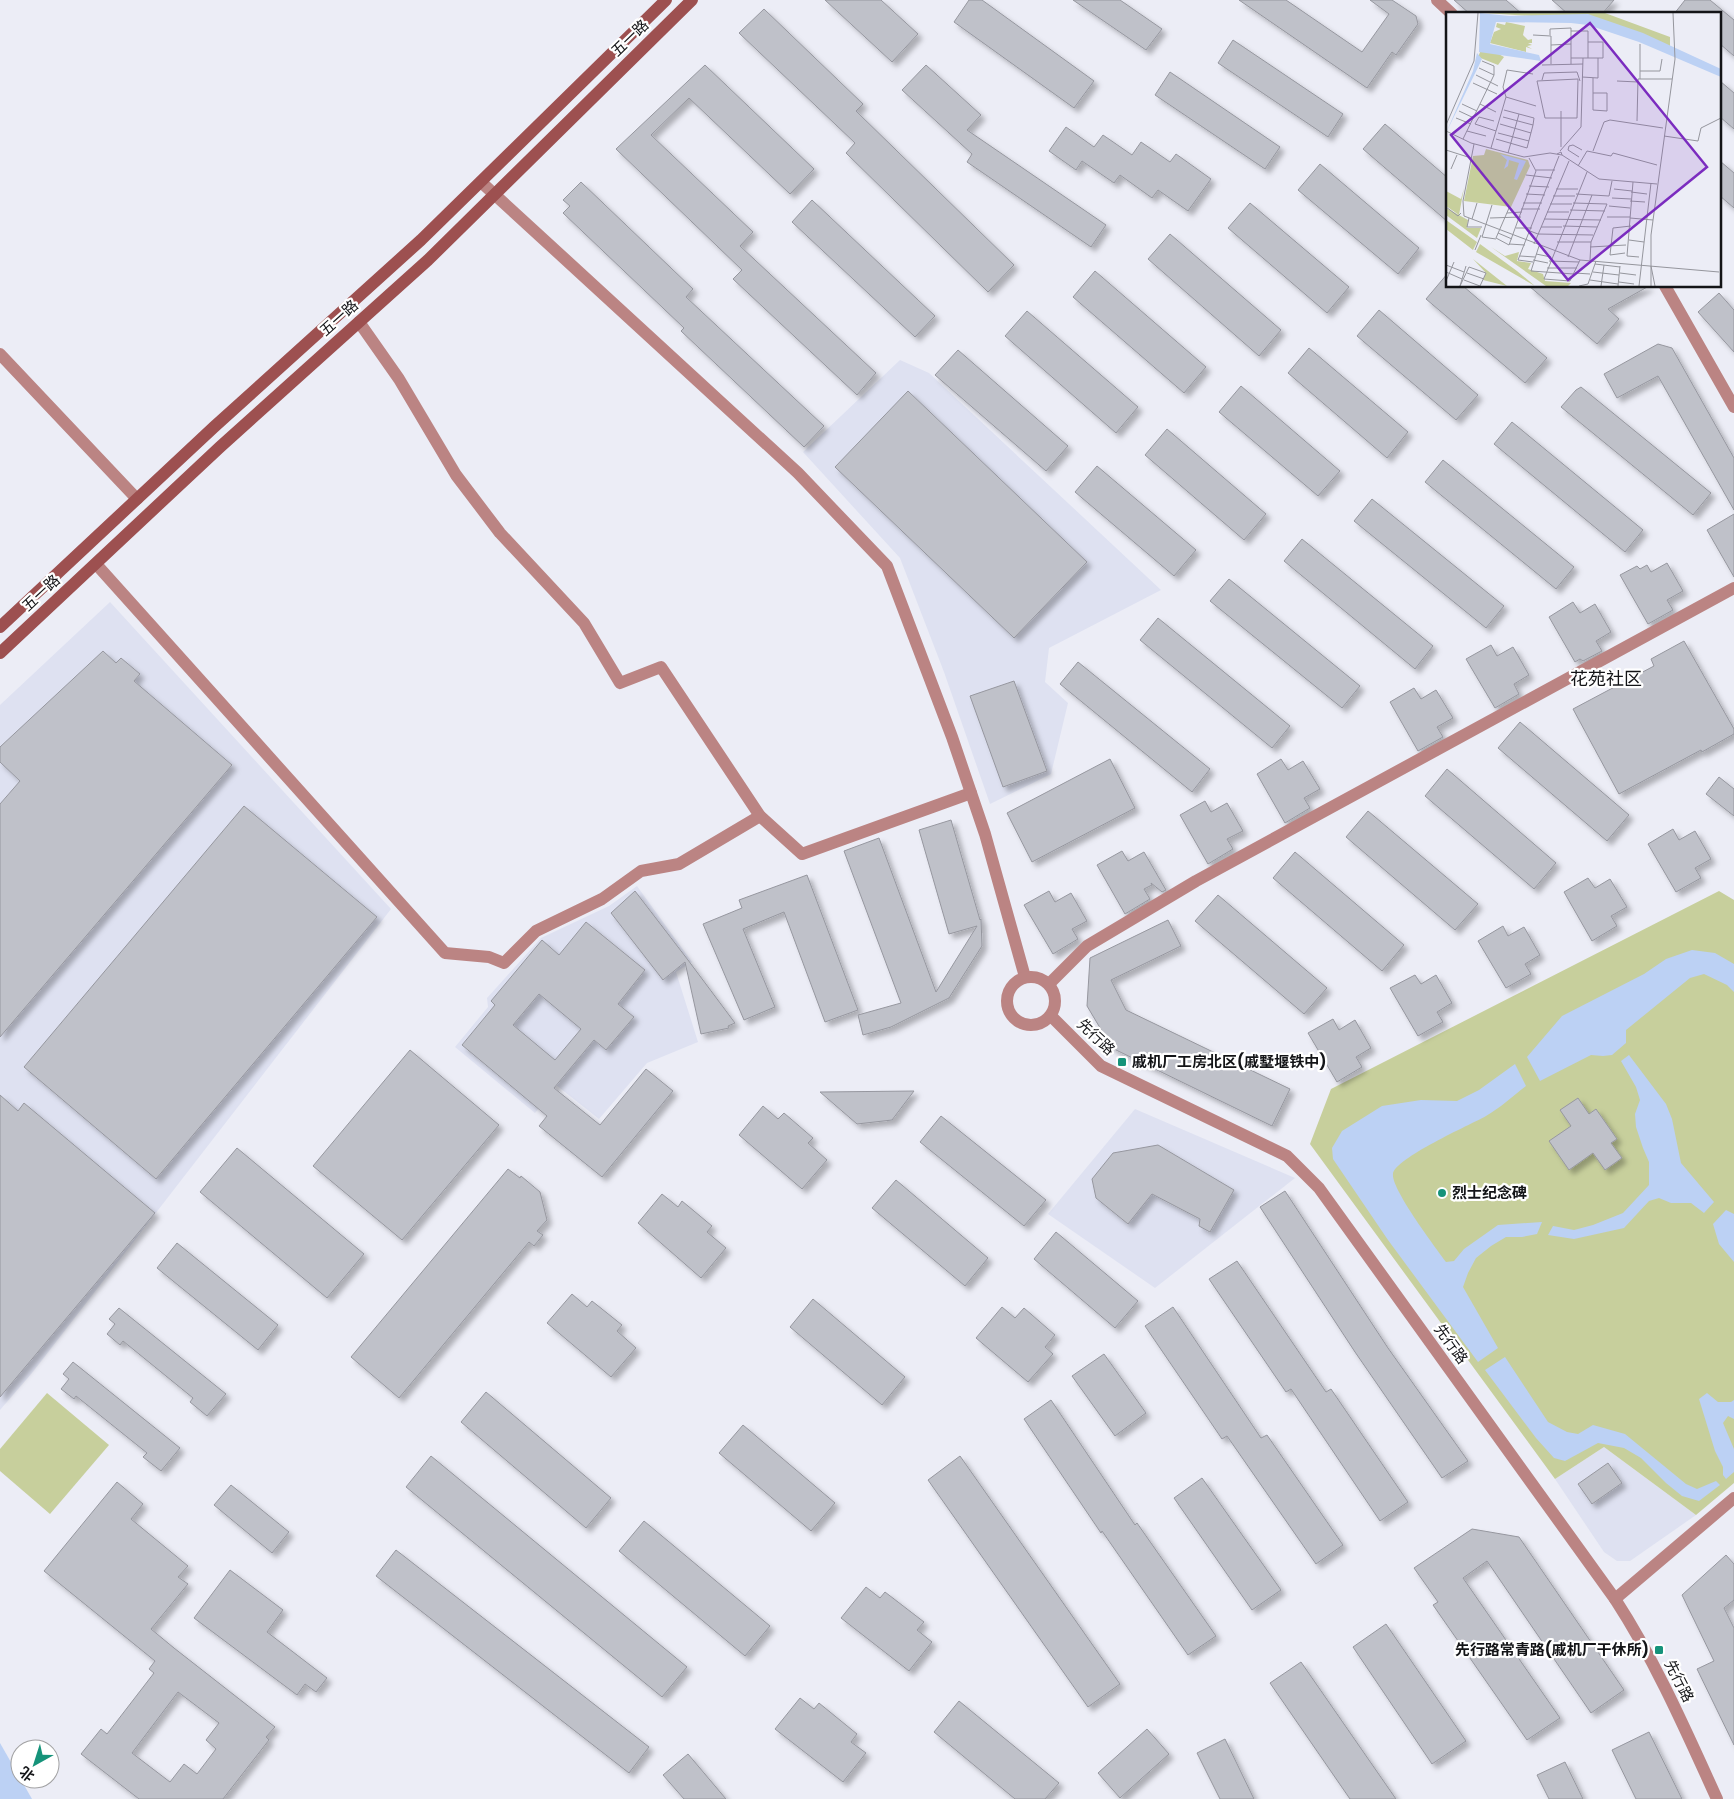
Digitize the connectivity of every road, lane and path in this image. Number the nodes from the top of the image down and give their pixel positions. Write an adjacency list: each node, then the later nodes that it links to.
1 (666, 0): 5 (main road, 五一路)
2 (692, 0): 6 (main road, 五一路)
3 (1438, 0): 4 (street)
4 (1450, 12)
5 (481, 182): 6 (street); 11 (main road, 五一路)
6 (495, 194): 8 (main road, 五一路); 16 (street)
7 (1665, 288): 10 (street)
8 (359, 322): 12 (main road, 五一路); 17 (street)
9 (0, 354): 11 (street)
10 (1734, 407)
11 (137, 499): 14 (main road, 五一路)
12 (96, 564): 15 (main road, 五一路); 17 (street)
13 (1734, 588): 19 (street)
14 (0, 627)
15 (0, 653)
16 (971, 793): 17 (street); 18 (street)
17 (760, 816)
18 (1025, 977): 19 (street); 20 (street)
19 (1049, 984): 20 (street)
20 (1051, 1016): 22 (street, 先行路)
21 (1734, 1498): 22 (street)
22 (1615, 1599): 23 (street, 先行路)
23 (1717, 1799)

